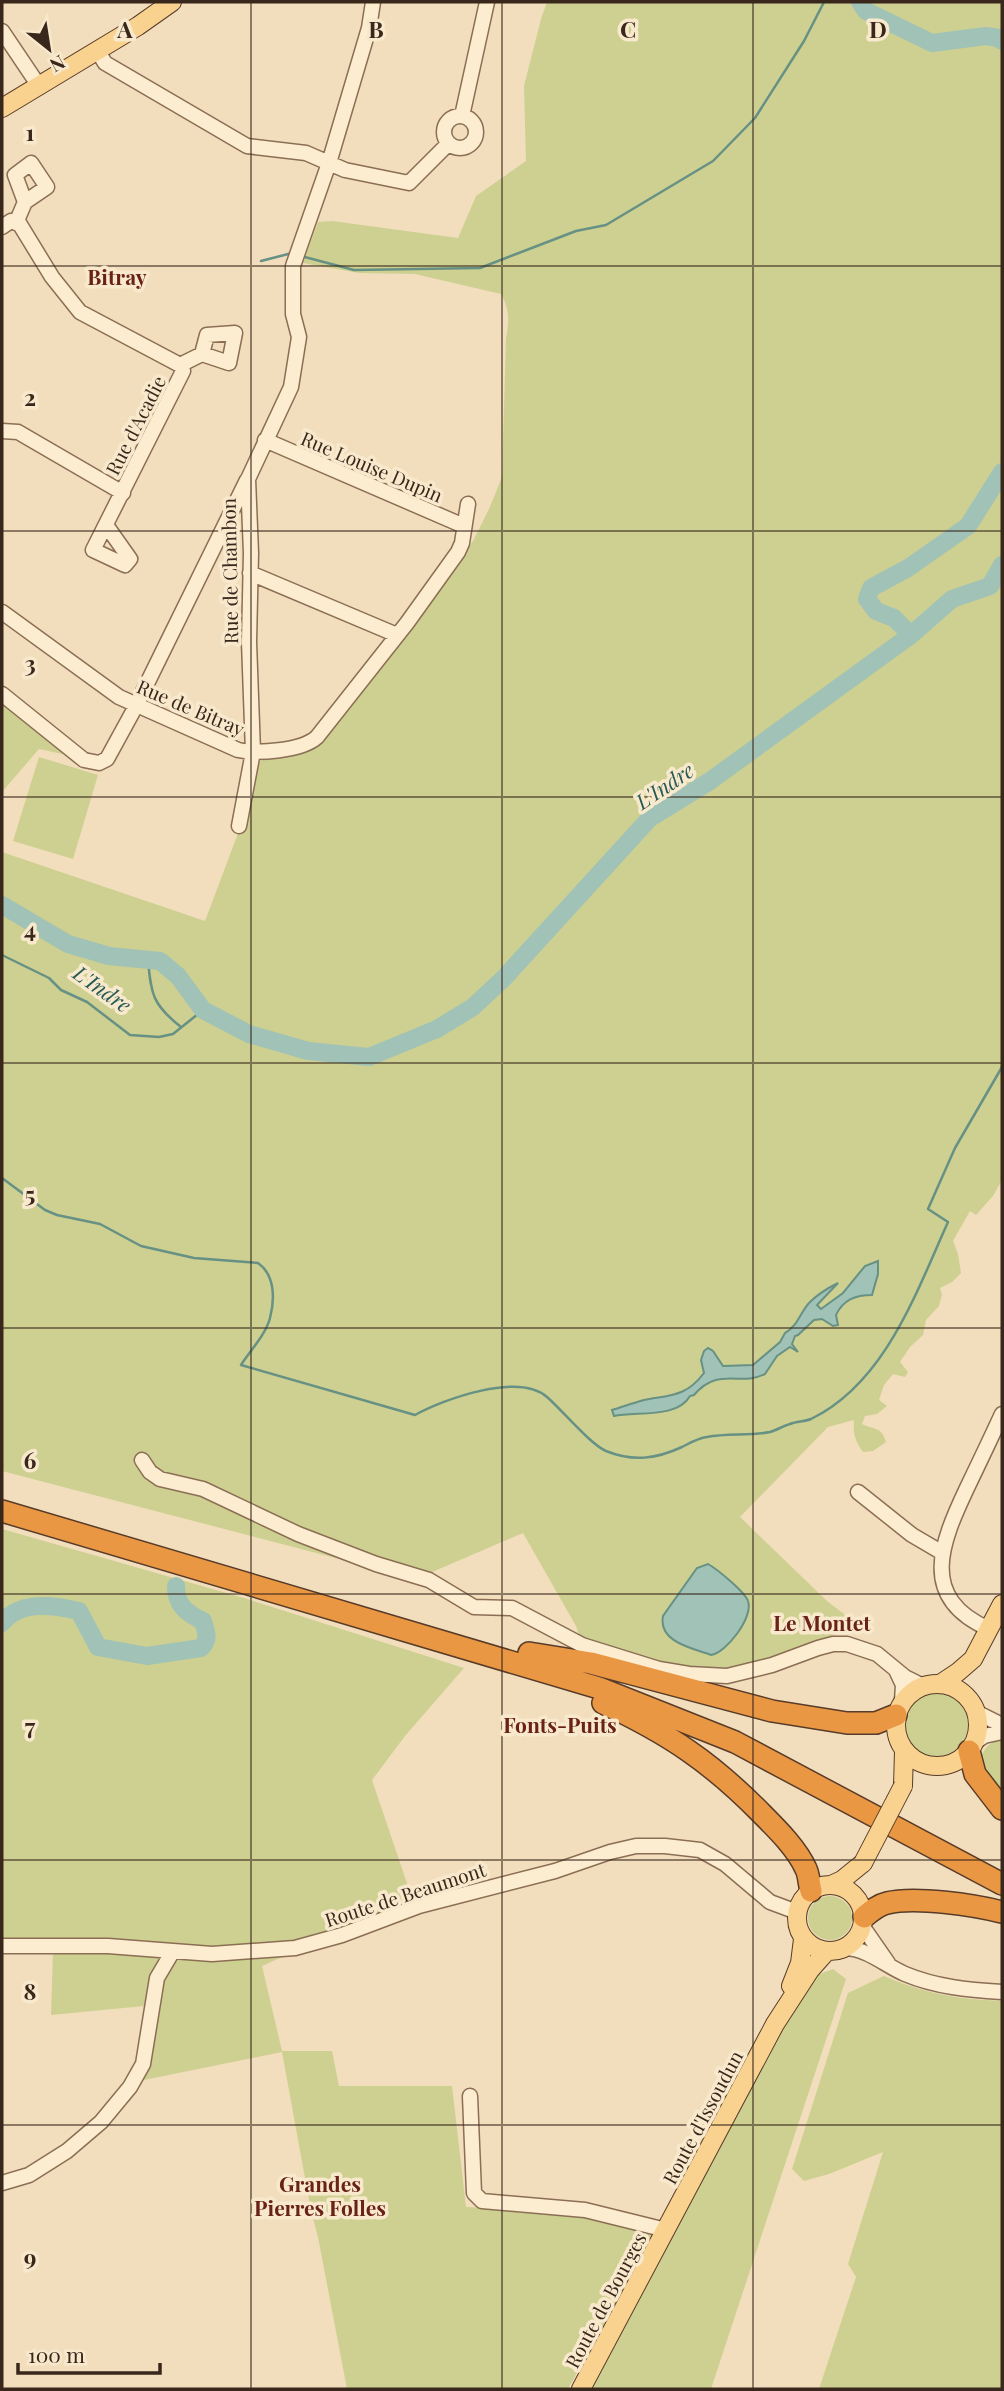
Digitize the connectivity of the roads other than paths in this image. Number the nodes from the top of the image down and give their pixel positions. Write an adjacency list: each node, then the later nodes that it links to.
1 (172, 2): 6 (main road)
2 (373, 2): 11 (street, Rue de Chambon)
3 (487, 2): 9 (street)
4 (2, 31): 5 (street)
5 (7, 49): 7 (street)
6 (97, 50): 7 (main road); 11 (street)
7 (39, 86): 8 (main road)
8 (2, 108)
9 (462, 116): 10 (street); 10 (street)
10 (448, 144): 11 (street)
11 (329, 163): 17 (street, Rue de Chambon)
12 (25, 202): 13 (street)
13 (9, 225): 15 (street, Rue d'Acadie)
14 (202, 354): 15 (street)
15 (180, 365): 19 (street, Rue d'Acadie)
16 (2, 431): 19 (street)
17 (265, 440): 18 (street, Rue de Chambon); 22 (street, Rue Louise Dupin)
18 (247, 479): 23 (street, Rue de Chambon); 27 (street)
19 (123, 493): 21 (street, Rue d'Acadie)
20 (468, 504): 22 (street, Rue de Bitray)
21 (106, 525)
22 (464, 526): 25 (street, Rue de Bitray)
23 (250, 573): 25 (street); 28 (street, Rue de Chambon)
24 (2, 612): 27 (street, Rue de Bitray)
25 (397, 635): 28 (street, Rue de Bitray)
26 (2, 694): 27 (street)
27 (136, 706): 28 (street, Rue de Bitray)
28 (253, 752): 29 (street, Rue de Chambon)
29 (239, 825)
30 (1002, 1414): 35 (street)
31 (142, 1460): 41 (street)
32 (858, 1492): 35 (street)
33 (2, 1497): 38 (highway)
34 (2, 1511): 39 (highway)
35 (942, 1552): 37 (street)
36 (1002, 1604): 37 (main road)
37 (989, 1629): 40 (main road)
38 (529, 1653): 44 (highway); 53 (highway)
39 (485, 1654): 54 (highway); 55 (highway)
40 (976, 1654): 42 (main road); 43 (main road)
41 (892, 1666): 42 (street); 44 (street)
42 (931, 1685): 43 (main road); 44 (main road)
43 (973, 1706): 45 (street); 47 (main road)
44 (899, 1708): 48 (main road)
45 (1002, 1725)
46 (1002, 1732): 47 (street)
47 (972, 1747): 49 (main road); 51 (highway)
48 (904, 1751): 49 (main road); 50 (main road)
49 (931, 1766): 50 (main road)
50 (903, 1786): 52 (main road, bridge)
51 (1002, 1809)
52 (863, 1863): 55 (main road); 58 (main road)
53 (1002, 1867)
54 (1002, 1884)
55 (821, 1888): 56 (main road); 58 (main road)
56 (797, 1912): 59 (main road); 62 (street, Route de Beaumont)
57 (1002, 1912): 58 (highway)
58 (862, 1915): 61 (main road); 64 (street)
59 (803, 1939): 63 (main road); 66 (main road, Route d'Issoudun)
60 (2, 1946): 62 (street, Route de Beaumont)
61 (846, 1948): 63 (main road); 64 (street)
62 (173, 1951): 68 (street)
63 (826, 1952): 66 (main road, Route d'Issoudun)
64 (888, 1963): 65 (street)
65 (1002, 1992)
66 (775, 2024): 69 (main road, Route d'Issoudun)
67 (470, 2096): 69 (street)
68 (2, 2183)
69 (666, 2230): 70 (main road, Route de Bourges)
70 (581, 2389)

